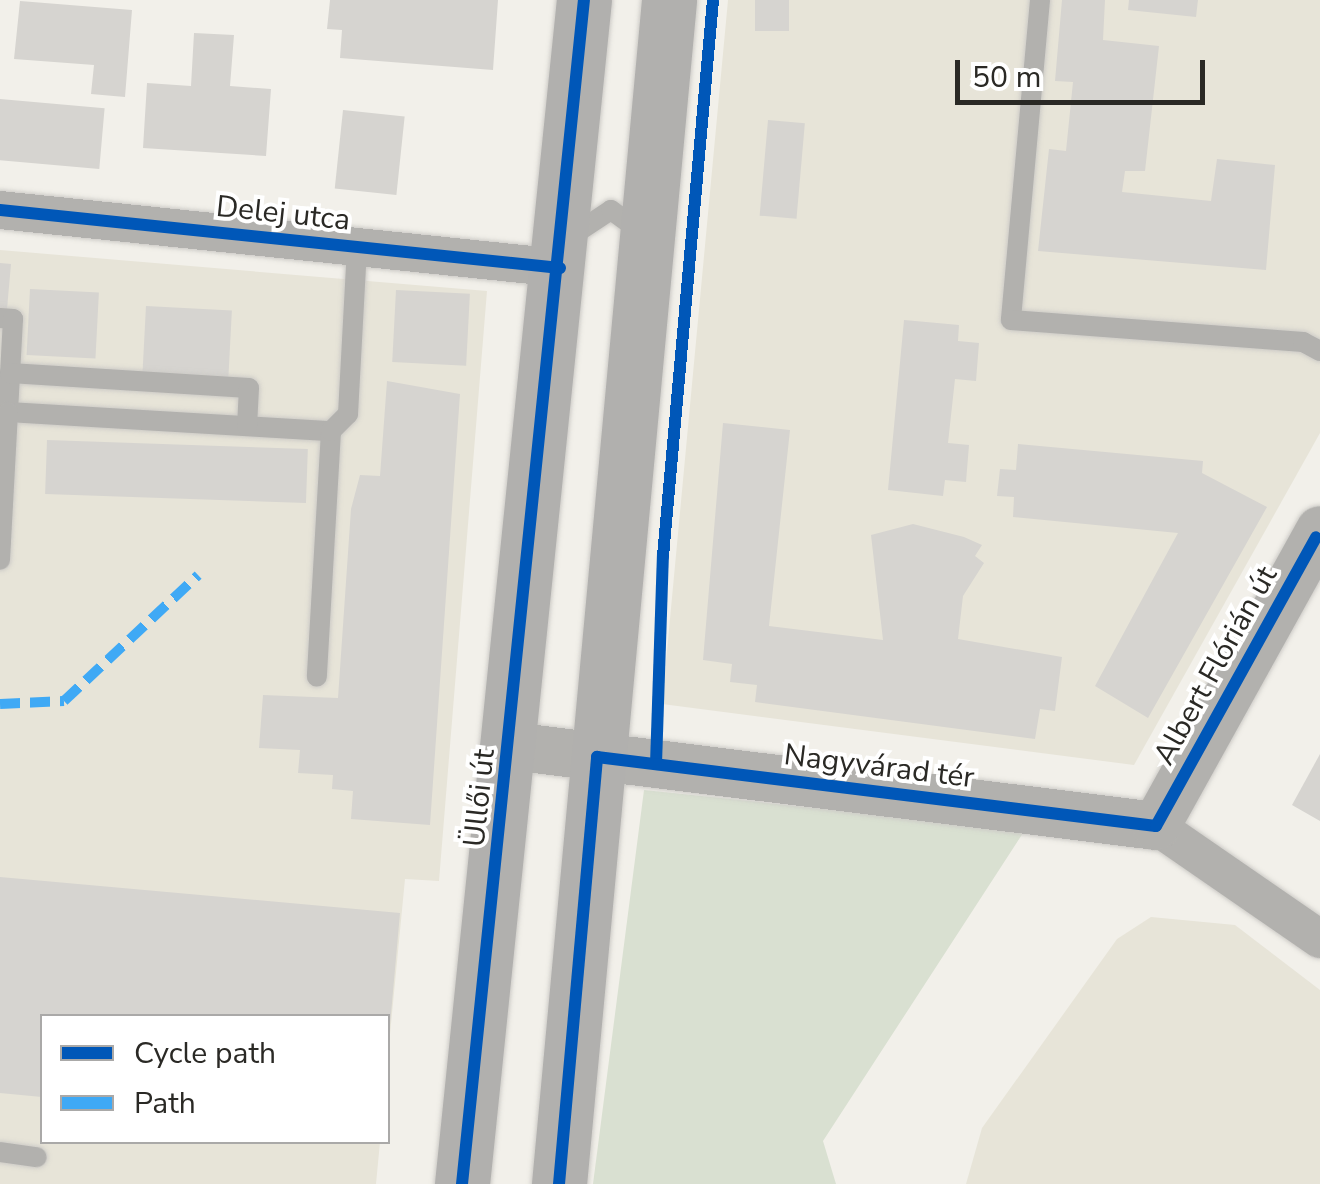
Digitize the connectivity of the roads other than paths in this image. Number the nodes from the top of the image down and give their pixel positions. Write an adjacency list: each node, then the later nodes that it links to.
1 (584, 0): 6 (main road, Üllői út)
2 (669, 0): 7 (main road)
3 (1040, 0): 9 (lane)
4 (0, 210): 5 (street, Delej utca)
5 (357, 247): 6 (street, Delej utca); 13 (lane)
6 (560, 268): 7 (lane); 17 (main road, Üllői út)
7 (643, 272): 18 (main road)
8 (0, 318): 10 (lane)
9 (1320, 351)
10 (10, 373): 11 (lane); 12 (lane)
11 (4, 412): 12 (lane); 15 (lane)
12 (246, 426): 13 (lane)
13 (331, 431): 16 (lane)
14 (1320, 530): 19 (street, Albert Flórián út)
15 (0, 560)
16 (317, 676)
17 (511, 746): 18 (street, Nagyvárad tér); 23 (main road, Üllői út)
18 (597, 757): 19 (street, Nagyvárad tér); 24 (main road)
19 (1156, 826): 20 (street)
20 (1320, 940)
21 (0, 1152): 22 (lane)
22 (37, 1157)
23 (462, 1184)
24 (559, 1184)

